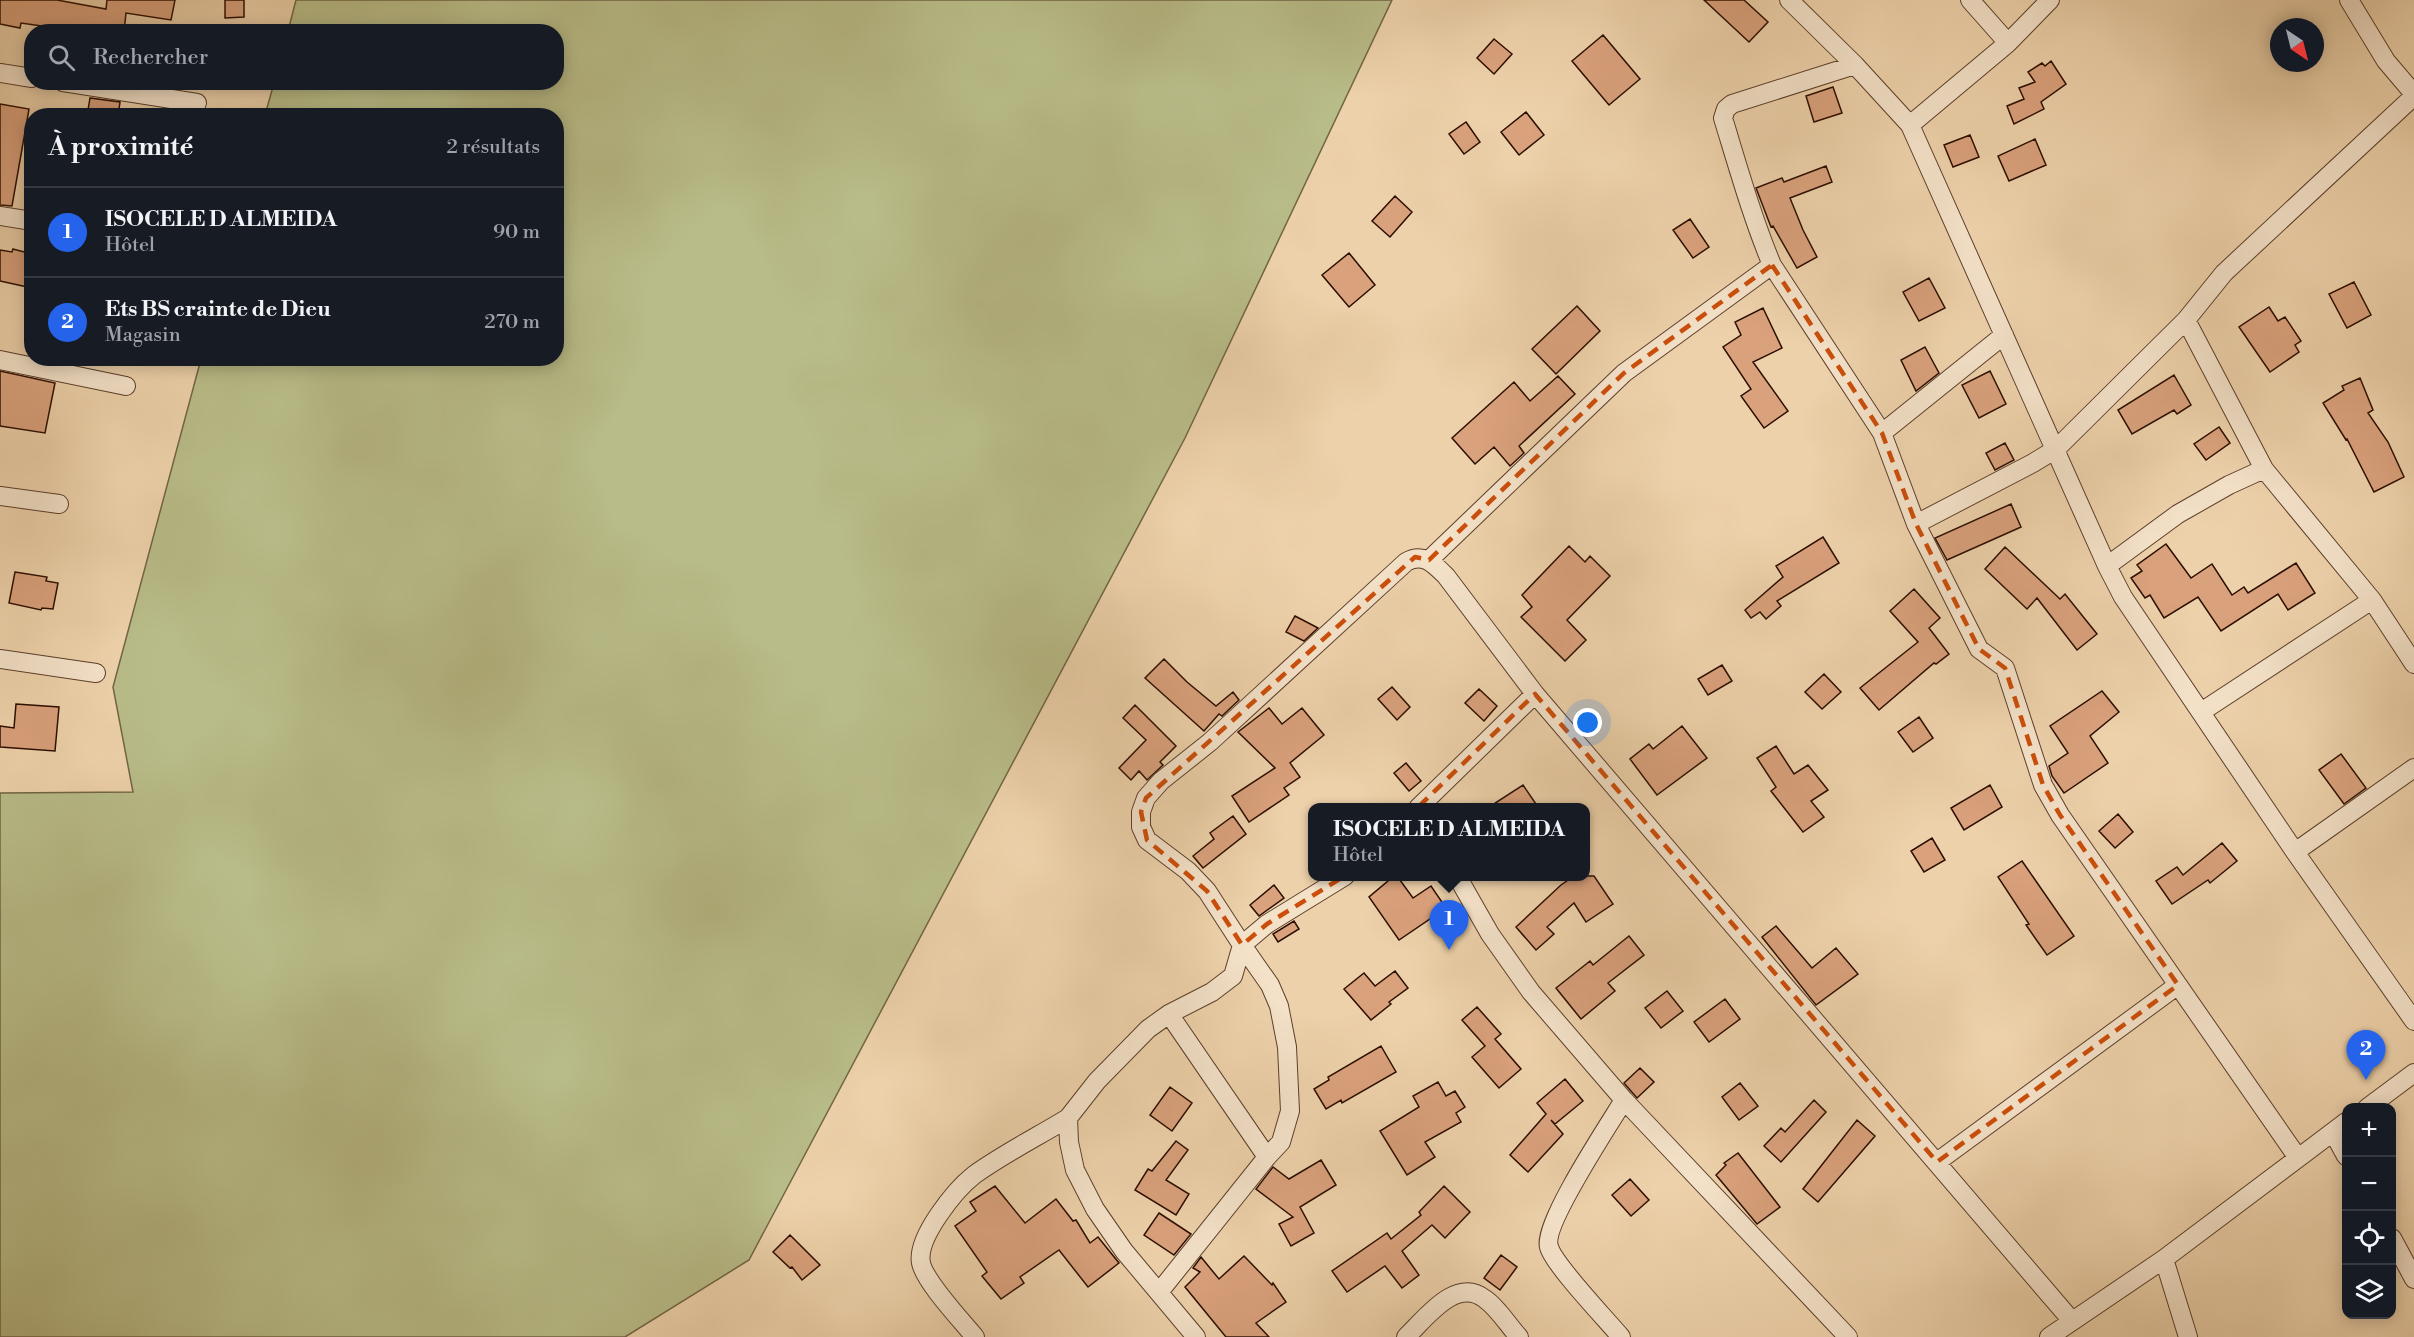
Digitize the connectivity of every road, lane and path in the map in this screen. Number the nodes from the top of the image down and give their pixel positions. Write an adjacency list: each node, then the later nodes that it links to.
1 (1789, 0): 6 (street)
2 (1970, 0): 5 (street)
3 (2050, 0): 5 (street)
4 (2349, 0): 10 (street)
5 (2008, 43): 12 (street)
6 (1855, 65): 12 (street); 15 (street)
7 (0, 73): 8 (street)
8 (24, 77)
9 (114, 90): 11 (street)
10 (2414, 95): 16 (street)
11 (197, 103)
12 (1910, 125): 17 (street)
13 (0, 216): 14 (street)
14 (24, 220)
15 (1772, 265): 22 (street); 28 (street)
16 (2187, 321): 23 (street); 24 (street)
17 (2004, 335): 22 (street); 23 (street)
18 (0, 360): 19 (street)
19 (24, 365)
20 (29, 366): 21 (street)
21 (126, 386)
22 (1882, 433): 27 (street)
23 (2056, 449): 27 (street); 29 (street)
24 (2264, 469): 29 (street); 30 (street)
25 (0, 496): 26 (street)
26 (59, 504)
27 (1916, 524): 42 (street)
28 (1429, 560): 34 (street); 41 (street)
29 (2107, 567): 35 (street)
30 (2372, 600): 32 (street); 35 (street)
31 (0, 659): 33 (street)
32 (2414, 664)
33 (96, 673)
34 (1535, 694): 37 (street); 52 (street)
35 (2201, 712): 38 (street)
36 (2414, 768): 38 (street)
37 (1423, 803)
38 (2295, 852): 44 (street)
39 (1337, 881): 41 (street)
40 (1460, 881): 46 (street)
41 (1242, 945): 43 (street); 50 (street)
42 (2178, 985): 51 (street); 52 (street)
43 (1169, 1014): 48 (street); 50 (street)
44 (2414, 1021)
45 (2414, 1073): 47 (street)
46 (1624, 1100): 62 (street); 63 (street)
47 (2373, 1103)
48 (1068, 1118): 56 (street); 58 (street)
49 (2340, 1127): 51 (street)
50 (1267, 1157): 56 (street)
51 (2298, 1158): 54 (street)
52 (1937, 1162): 57 (street)
53 (2396, 1247): 55 (street)
54 (2164, 1259): 57 (street); 65 (street)
55 (2414, 1280)
56 (1160, 1291): 59 (street)
57 (2072, 1321): 64 (street)
58 (975, 1337)
59 (1196, 1337)
60 (1406, 1337): 61 (street)
61 (1519, 1337)
62 (1621, 1337)
63 (1848, 1337)
64 (2049, 1337)
65 (2188, 1337)

